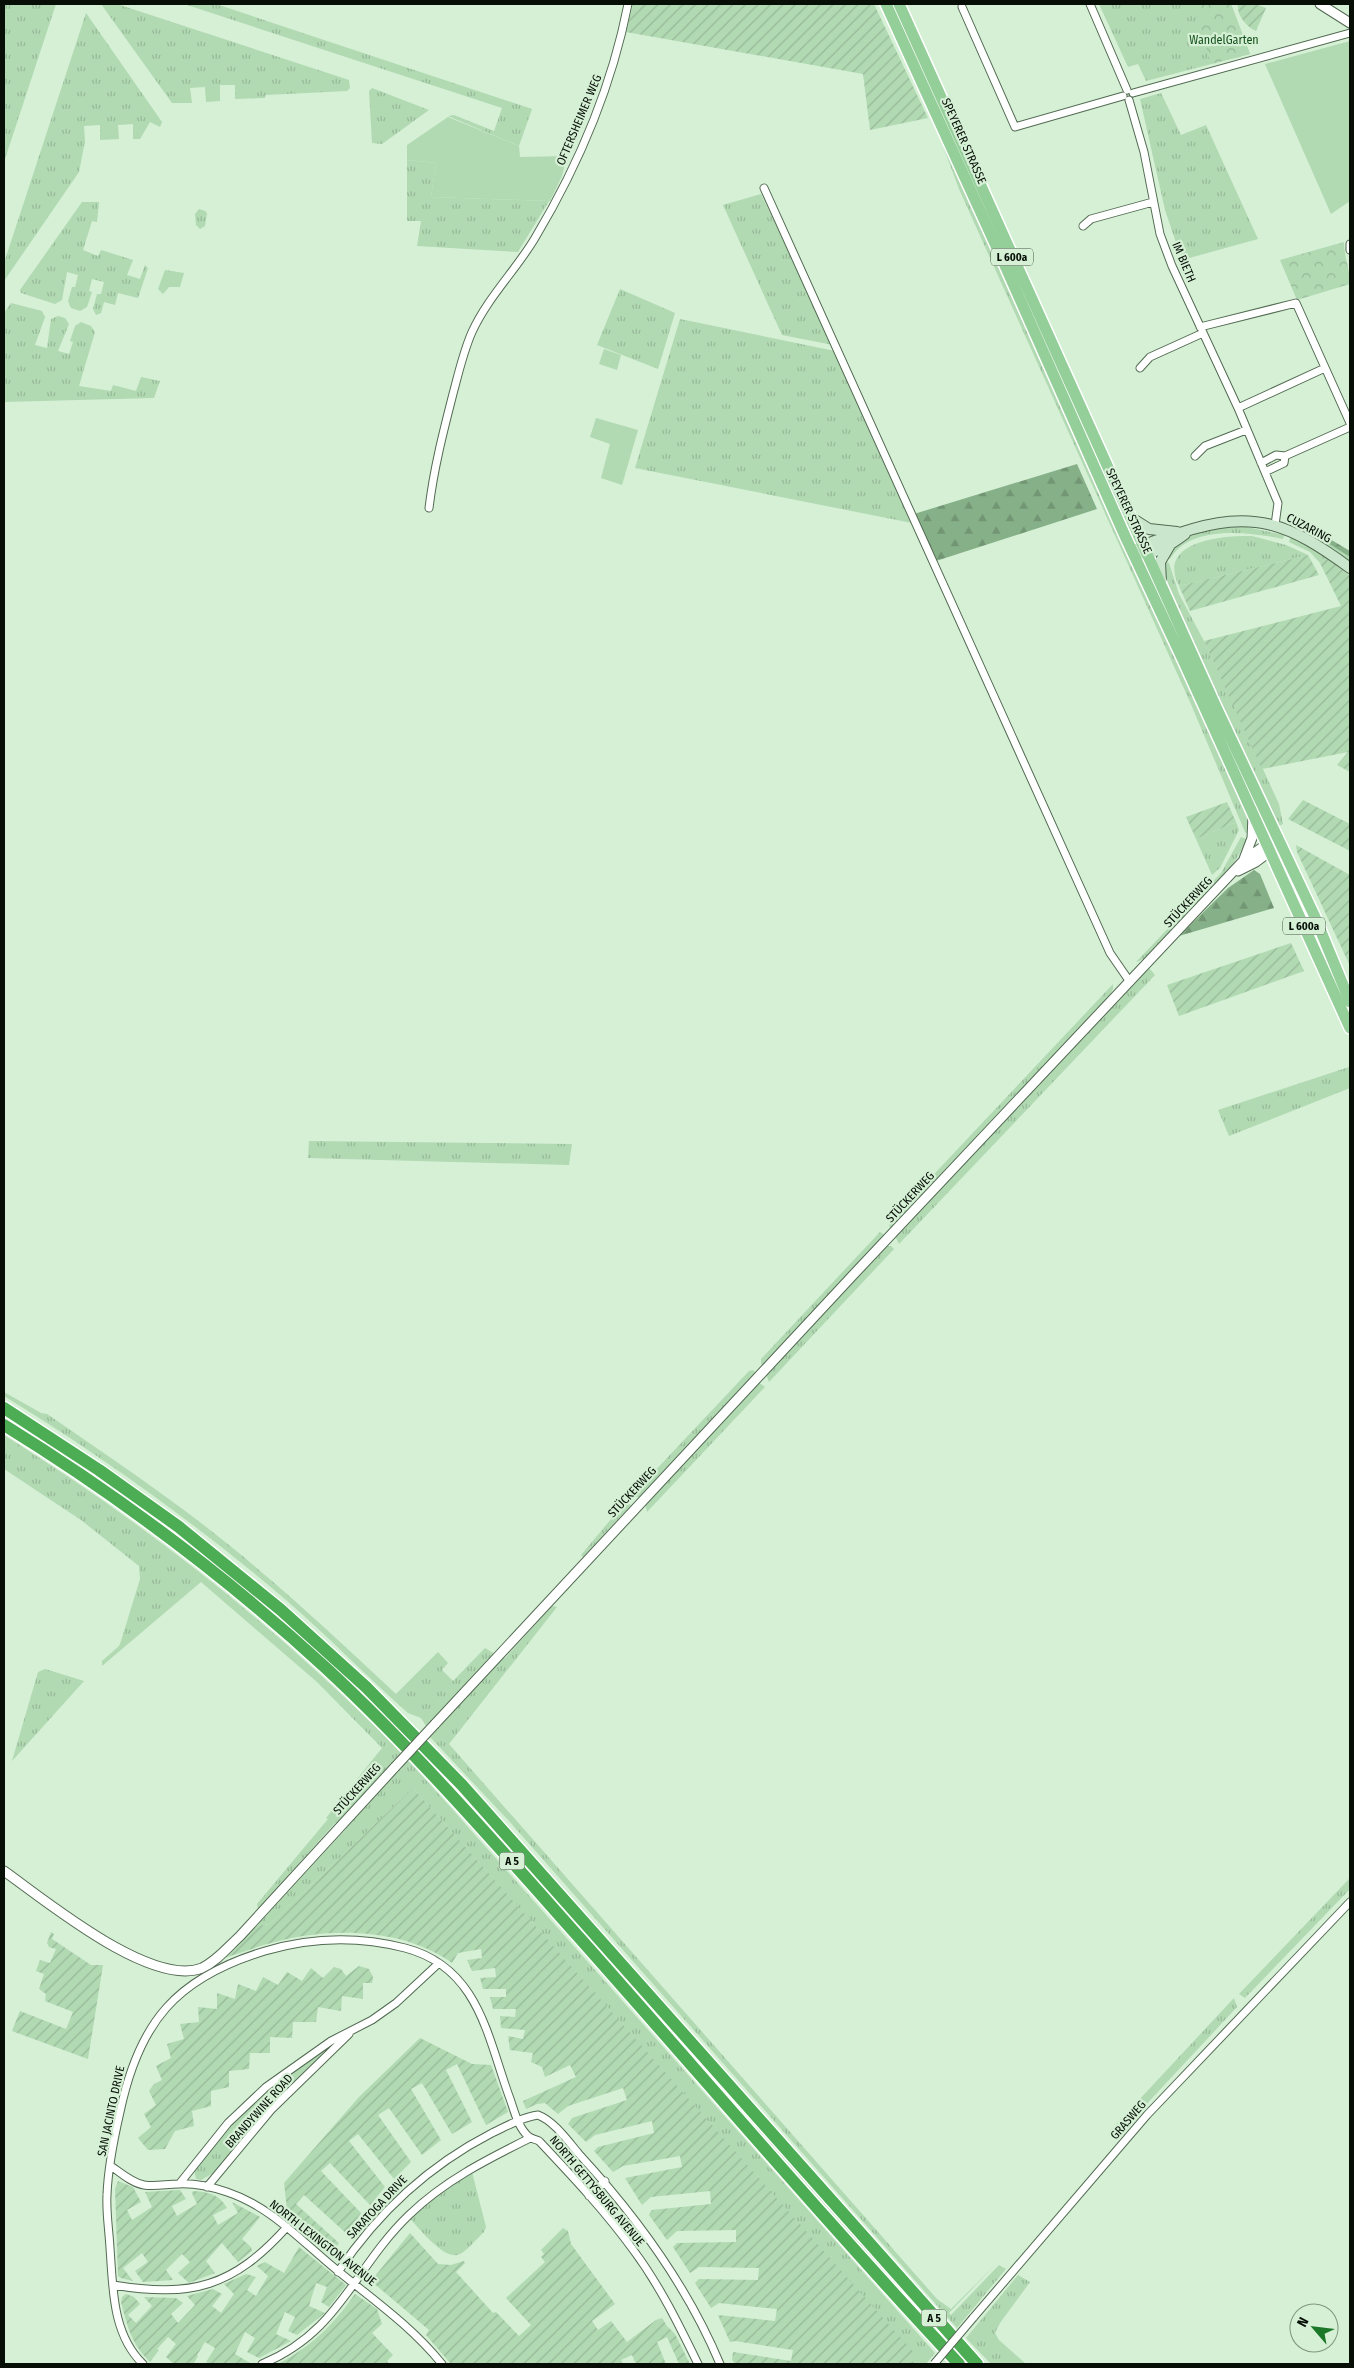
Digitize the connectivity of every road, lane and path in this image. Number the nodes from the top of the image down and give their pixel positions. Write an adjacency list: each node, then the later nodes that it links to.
1 (628, 4): 25 (street, OFTERSHEIMER WEG)
2 (886, 4): 32 (main road, SPEYERER STRASSE / L 600a)
3 (899, 4): 26 (main road, SPEYERER STRASSE / L 600a)
4 (1090, 4): 9 (street, IM BIETH)
5 (1320, 4): 7 (street)
6 (962, 7): 9 (street)
7 (1350, 23)
8 (1350, 33): 9 (street)
9 (1128, 95): 11 (street, IM BIETH)
10 (764, 188): 40 (street)
11 (1153, 202): 12 (street); 15 (street, IM BIETH)
12 (1083, 226)
13 (1350, 244): 14 (street)
14 (1350, 250)
15 (1202, 330): 16 (street); 17 (street); 18 (street, IM BIETH)
16 (1140, 368)
17 (1325, 368): 18 (street); 19 (street)
18 (1238, 408): 20 (street, IM BIETH)
19 (1350, 425): 22 (street)
20 (1246, 430): 21 (street); 23 (street, IM BIETH)
21 (1195, 456)
22 (1286, 456): 23 (street); 24 (street)
23 (1261, 463): 24 (street, IM BIETH)
24 (1265, 472): 27 (street, IM BIETH)
25 (429, 508)
26 (1130, 516): 29 (main road); 31 (main road, SPEYERER STRASSE / L 600a)
27 (1275, 525): 28 (main road, CUZARING); 33 (main road, CUZARING)
28 (1192, 528): 29 (main road, CUZARING); 30 (main road, CUZARING)
29 (1180, 532): 31 (main road, CUZARING)
30 (1170, 545): 31 (main road, CUZARING); 34 (main road)
31 (1145, 550): 32 (main road, CUZARING); 34 (main road, SPEYERER STRASSE / L 600a)
32 (1132, 552): 35 (main road, SPEYERER STRASSE / L 600a)
33 (1350, 568)
34 (1161, 586): 36 (main road, SPEYERER STRASSE / L 600a)
35 (1253, 813): 37 (main road, SPEYERER STRASSE / L 600a); 38 (street)
36 (1280, 841): 37 (street, STÜCKERWEG); 41 (main road, SPEYERER STRASSE / L 600a)
37 (1269, 848): 38 (street, STÜCKERWEG); 39 (street, STÜCKERWEG); 42 (main road, SPEYERER STRASSE / L 600a)
38 (1244, 860): 39 (street, STÜCKERWEG)
39 (1231, 874): 40 (street, STÜCKERWEG)
40 (1130, 982): 45 (street, STÜCKERWEG, bridge)
41 (1350, 1002)
42 (1350, 1028)
43 (4, 1408): 67 (highway, A 5)
44 (4, 1425): 66 (highway, A 5)
45 (8, 1874)
46 (1350, 1902): 65 (street, GRASWEG, bridge)
47 (439, 1963): 48 (street, BRANDYWINE ROAD); 49 (street, SAN JACINTO DRIVE); 51 (street, SAN JACINTO DRIVE)
48 (351, 2032): 53 (street, BRANDYWINE ROAD); 54 (street, BRANDYWINE ROAD)
49 (518, 2120): 50 (street, NORTH GETTYSBURG AVENUE); 52 (street, NORTH GETTYSBURG AVENUE); 57 (street, SARATOGA DRIVE)
50 (530, 2138): 55 (street, NORTH GETTYSBURG AVENUE); 58 (street)
51 (111, 2166): 53 (street, NORTH LEXINGTON AVENUE); 59 (street, SAN JACINTO DRIVE)
52 (605, 2181): 55 (street); 64 (street, NORTH GETTYSBURG AVENUE)
53 (180, 2183): 54 (street, NORTH LEXINGTON AVENUE)
54 (206, 2186): 56 (street, NORTH LEXINGTON AVENUE)
55 (589, 2196): 63 (street, NORTH GETTYSBURG AVENUE)
56 (287, 2227): 57 (street, NORTH LEXINGTON AVENUE); 59 (street)
57 (338, 2272): 58 (street, NORTH LEXINGTON AVENUE)
58 (356, 2283): 61 (street); 62 (street, NORTH LEXINGTON AVENUE)
59 (113, 2285): 60 (street, SAN JACINTO DRIVE)
60 (143, 2364)
61 (262, 2364)
62 (442, 2364)
63 (698, 2364)
64 (720, 2364)
65 (934, 2364)
66 (959, 2364)
67 (977, 2364)

